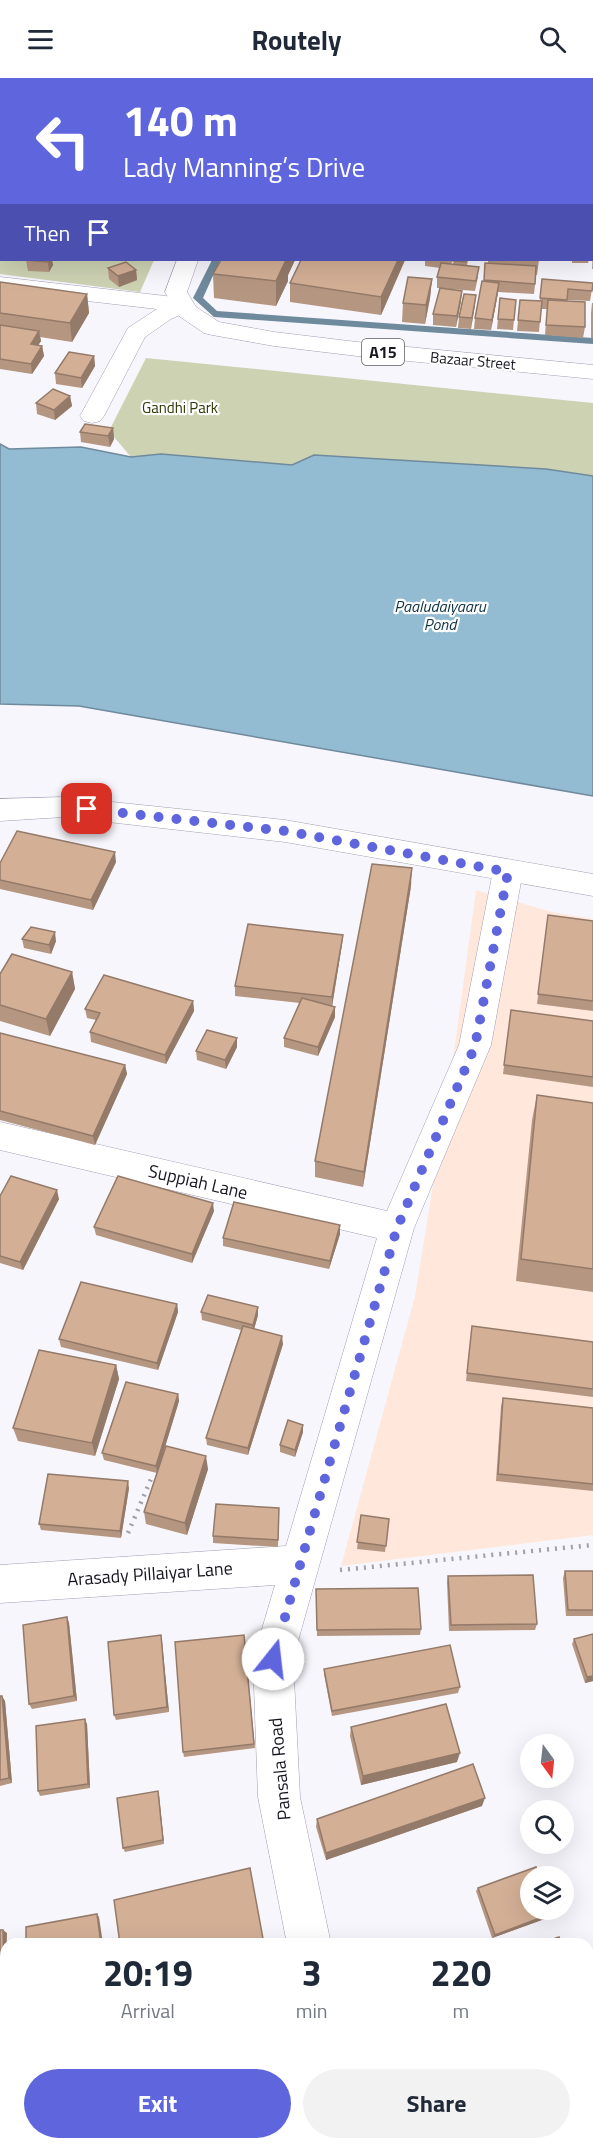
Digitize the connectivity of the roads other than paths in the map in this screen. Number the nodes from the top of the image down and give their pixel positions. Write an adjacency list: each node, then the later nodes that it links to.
1 (187, 261): 3 (main road)
2 (0, 284): 3 (main road)
3 (183, 305): 4 (main road, Bazaar Street / A15); 5 (main road)
4 (593, 372)
5 (92, 416)
6 (0, 810): 7 (main road)
7 (508, 872): 8 (main road); 10 (main road, Pansala Road)
8 (593, 885)
9 (0, 1136): 10 (main road, Suppiah Lane)
10 (397, 1228): 11 (main road, Pansala Road)
11 (299, 1569): 12 (main road, Arasady Pillaiyar Lane); 13 (main road, Pansala Road)
12 (0, 1584)
13 (308, 1938)

